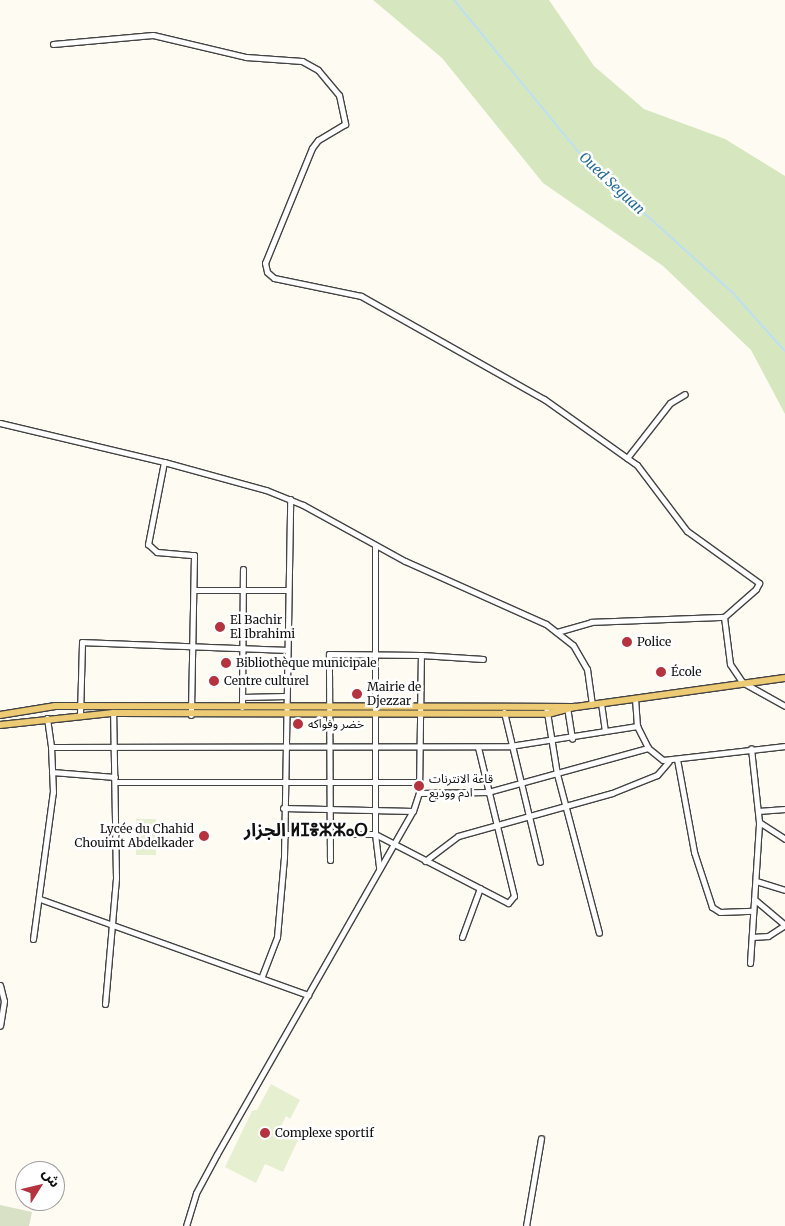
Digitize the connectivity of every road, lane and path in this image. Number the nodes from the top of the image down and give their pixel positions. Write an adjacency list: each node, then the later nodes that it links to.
1 (53, 44): 4 (street)
2 (685, 394): 4 (street)
3 (0, 423): 5 (street)
4 (628, 458): 12 (street)
5 (164, 462): 6 (street); 9 (street)
6 (290, 499): 7 (street); 11 (street)
7 (375, 545): 13 (street); 17 (street)
8 (243, 569): 10 (street)
9 (194, 590): 10 (street); 14 (street)
10 (243, 590): 11 (street); 15 (street)
11 (288, 590): 16 (street)
12 (724, 617): 13 (street); 21 (street)
13 (557, 632): 26 (street)
14 (192, 648): 15 (street); 27 (street); 30 (street)
15 (243, 649): 16 (street); 23 (street)
16 (286, 650): 22 (street)
17 (376, 655): 18 (street); 35 (street); 36 (street)
18 (421, 655): 19 (street); 37 (street)
19 (482, 659)
20 (785, 678): 21 (main road)
21 (742, 682): 24 (main road); 29 (street)
22 (286, 696): 23 (street); 32 (street)
23 (242, 697): 31 (street)
24 (635, 698): 25 (main road); 48 (street)
25 (601, 703): 26 (main road); 49 (street)
26 (592, 705): 34 (main road)
27 (80, 706): 30 (main road); 40 (main road); 41 (street)
28 (546, 706): 33 (main road); 34 (main road); 39 (street)
29 (785, 706)
30 (191, 707): 31 (main road); 42 (street)
31 (242, 707): 32 (main road)
32 (286, 707): 35 (main road); 43 (street)
33 (503, 707): 37 (main road); 45 (street)
34 (566, 707): 39 (main road); 50 (street)
35 (330, 708): 36 (main road); 44 (street)
36 (375, 709): 37 (main road); 44 (main road); 53 (street)
37 (419, 710): 45 (main road); 57 (street)
38 (113, 713): 41 (main road); 42 (main road); 52 (street)
39 (548, 714): 45 (main road); 51 (street)
40 (0, 715)
41 (80, 715): 46 (main road)
42 (191, 715): 43 (main road)
43 (286, 715): 44 (main road); 59 (street)
44 (330, 715): 62 (street)
45 (504, 715): 54 (street)
46 (47, 718): 47 (main road); 56 (street)
47 (0, 725)
48 (637, 726): 49 (street); 60 (street)
49 (604, 731): 50 (street)
50 (572, 738): 51 (street)
51 (553, 742): 54 (street); 66 (street)
52 (114, 745): 56 (street); 59 (street); 67 (street)
53 (377, 746): 57 (street); 62 (street); 70 (street)
54 (510, 746): 58 (street); 72 (street)
55 (785, 746): 61 (street)
56 (51, 747): 65 (street)
57 (420, 747): 58 (street); 71 (street)
58 (478, 747): 74 (street)
59 (285, 748): 62 (street); 69 (street)
60 (648, 748): 64 (street); 66 (street)
61 (751, 748): 63 (street); 81 (street)
62 (331, 749): 68 (street)
63 (677, 758): 64 (street); 99 (street)
64 (668, 761): 75 (street)
65 (52, 772): 67 (street); 97 (street)
66 (557, 774): 72 (street); 75 (street)
67 (115, 779): 69 (street); 101 (street)
68 (330, 781): 69 (street); 70 (street); 77 (street)
69 (284, 782): 76 (street)
70 (377, 782): 71 (street); 79 (street)
71 (419, 782): 73 (street)
72 (519, 783): 74 (street); 82 (street)
73 (419, 792): 74 (street); 80 (street)
74 (488, 792): 84 (street)
75 (566, 806): 82 (street); 102 (street)
76 (283, 808): 77 (street); 86 (street)
77 (330, 808): 79 (street); 85 (street)
78 (785, 809): 81 (street)
79 (375, 810): 80 (street); 87 (street)
80 (413, 811): 89 (street)
81 (758, 811): 83 (street)
82 (527, 815): 84 (street); 92 (street)
83 (759, 822): 88 (street); 94 (street)
84 (494, 824): 91 (street); 95 (street)
85 (330, 833): 86 (street); 87 (street); 90 (street)
86 (284, 834): 107 (street)
87 (375, 834): 89 (street); 93 (street)
88 (785, 839)
89 (394, 845): 91 (street); 93 (street)
90 (330, 860)
91 (425, 861): 95 (street)
92 (540, 862)
93 (379, 870): 109 (street)
94 (756, 881): 96 (street); 98 (street)
95 (480, 888): 103 (street)
96 (785, 890)
97 (40, 899): 101 (street); 105 (street)
98 (754, 899): 99 (street); 100 (street)
99 (753, 912): 104 (street)
100 (785, 925): 104 (street)
101 (114, 927): 107 (street); 110 (street)
102 (599, 933)
103 (462, 937)
104 (752, 937): 106 (street)
105 (33, 939)
106 (750, 963)
107 (262, 976): 109 (street)
108 (0, 985): 111 (street)
109 (308, 995): 113 (street)
110 (105, 1004)
111 (0, 1026)
112 (541, 1138): 114 (street)
113 (186, 1226)
114 (526, 1226)

